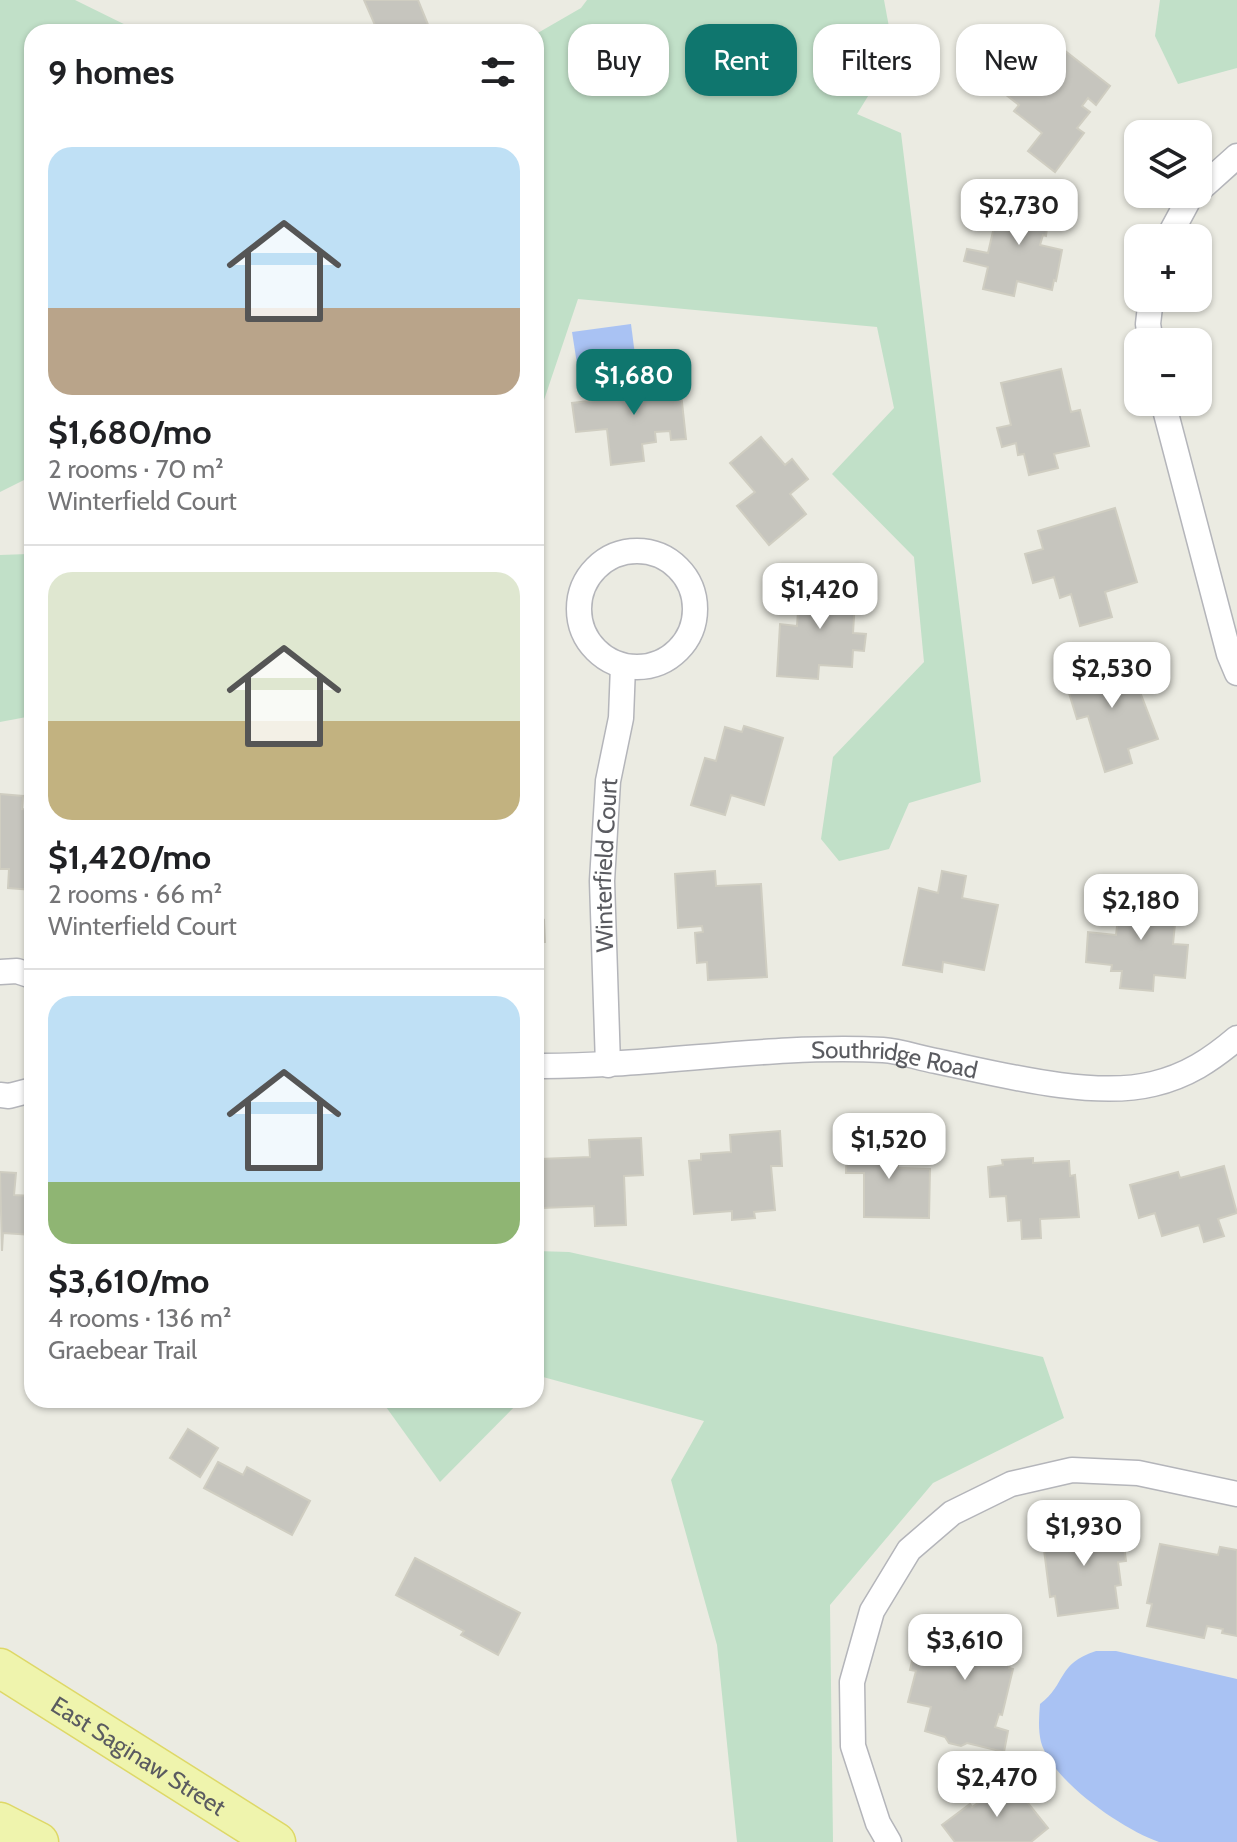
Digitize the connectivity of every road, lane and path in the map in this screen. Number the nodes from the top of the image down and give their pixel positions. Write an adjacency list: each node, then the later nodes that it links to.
1 (1237, 156): 2 (street)
2 (1212, 178)
3 (1167, 416): 5 (street)
4 (623, 666): 4 (street); 9 (street, Winterfield Court)
5 (1237, 673)
6 (0, 972): 7 (street)
7 (24, 973)
8 (1237, 1038): 9 (street, Southridge Road)
9 (608, 1065): 10 (street, Southridge Road)
10 (544, 1066)
11 (24, 1092): 12 (street)
12 (0, 1095)
13 (1237, 1494): 18 (street)
14 (0, 1668): 17 (main road, East Saginaw Street)
15 (0, 1822): 16 (main road)
16 (39, 1842)
17 (276, 1842)
18 (889, 1842)

